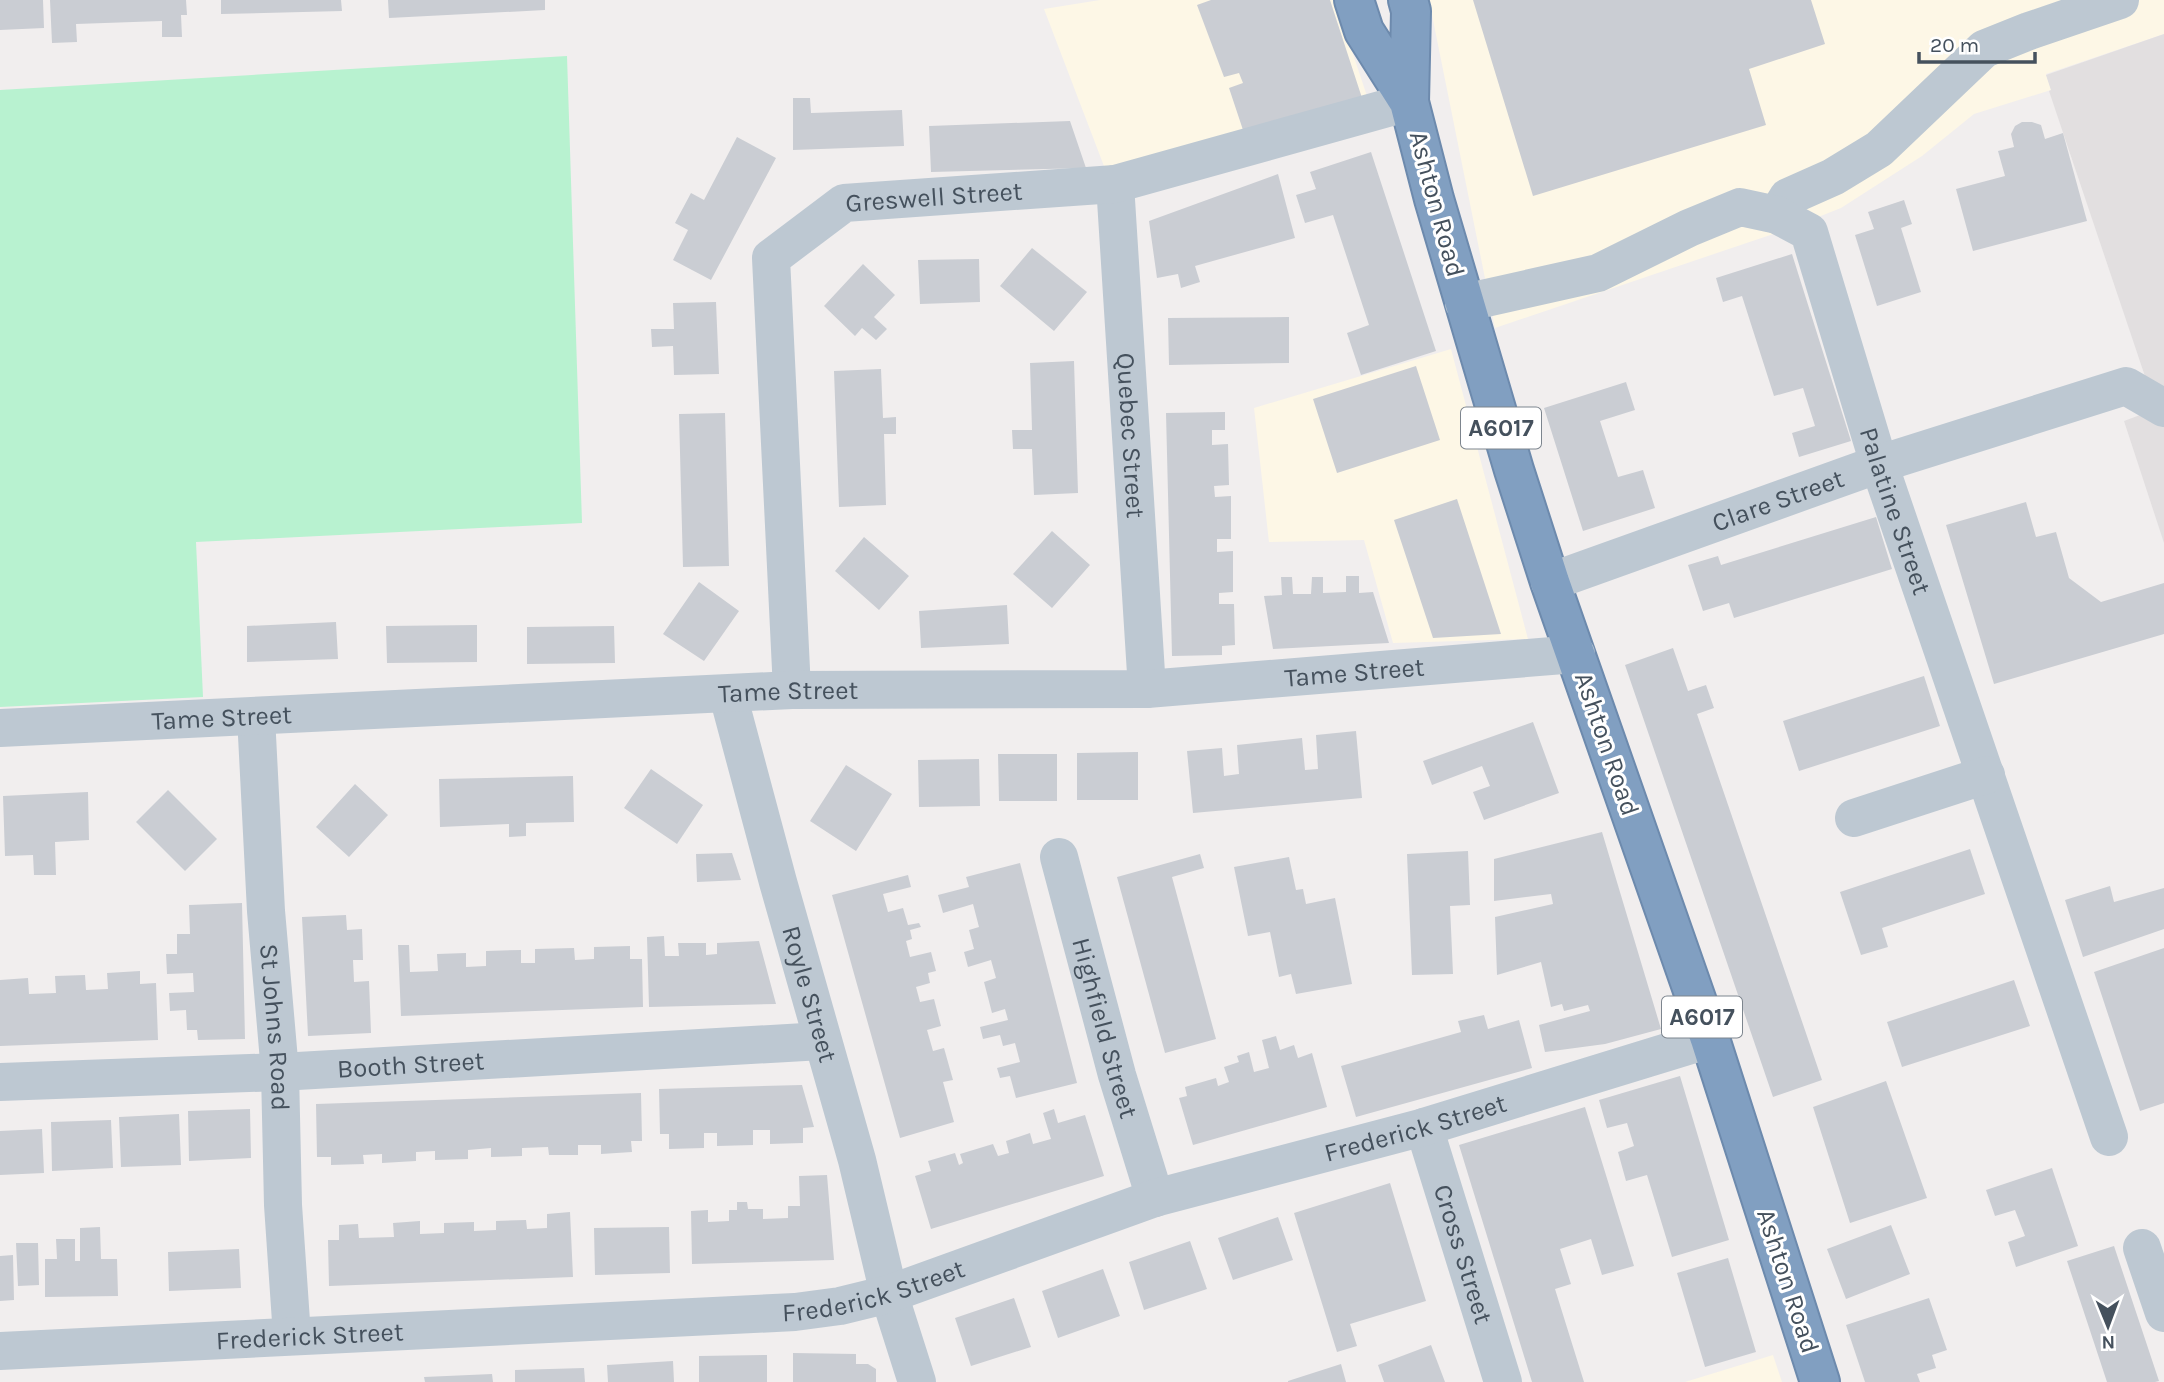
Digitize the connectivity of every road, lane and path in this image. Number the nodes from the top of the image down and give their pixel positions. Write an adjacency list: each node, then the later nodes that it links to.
1 (1354, 0): 4 (highway, Ashton Road / A6017)
2 (1408, 0): 4 (highway, Ashton Road / A6017)
3 (2120, 0): 6 (street)
4 (1409, 102): 5 (street, Greswell Street); 7 (highway, Ashton Road / A6017)
5 (1115, 184): 12 (street, Quebec Street); 13 (street, Greswell Street)
6 (1777, 215): 7 (street, Palatine Street); 9 (street, Palatine Street)
7 (1464, 303): 10 (highway, Ashton Road / A6017)
8 (2164, 408): 9 (street, Clare Street)
9 (1878, 464): 10 (street, Clare Street); 17 (street, Palatine Street)
10 (1550, 582): 11 (highway, Ashton Road / A6017)
11 (1576, 654): 12 (street, Tame Street); 20 (highway, Ashton Road / A6017)
12 (1147, 689): 13 (street, Tame Street)
13 (792, 690): 14 (street, Tame Street)
14 (728, 695): 15 (street, Tame Street); 21 (street, Royle Street)
15 (256, 716): 16 (street, Tame Street); 22 (street, St Johns Road)
16 (0, 728)
17 (1986, 775): 18 (street); 25 (street, Palatine Street)
18 (1854, 818)
19 (1059, 857): 26 (street, Highfield Street)
20 (1710, 1040): 24 (street, Frederick Street); 34 (highway, Ashton Road / A6017)
21 (822, 1041): 22 (street, Booth Street); 28 (street, Royle Street)
22 (280, 1072): 23 (street, Booth Street); 30 (street, St Johns Road)
23 (0, 1082)
24 (1424, 1127): 26 (street, Frederick Street); 33 (street, Cross Street)
25 (2109, 1137)
26 (1155, 1198): 28 (street, Frederick Street)
27 (2142, 1248): 29 (street)
28 (889, 1294): 30 (street, Frederick Street); 32 (street, Royle Street)
29 (2162, 1302)
30 (292, 1336): 31 (street, Frederick Street)
31 (0, 1351)
32 (917, 1382)
33 (1503, 1382)
34 (1820, 1382)

